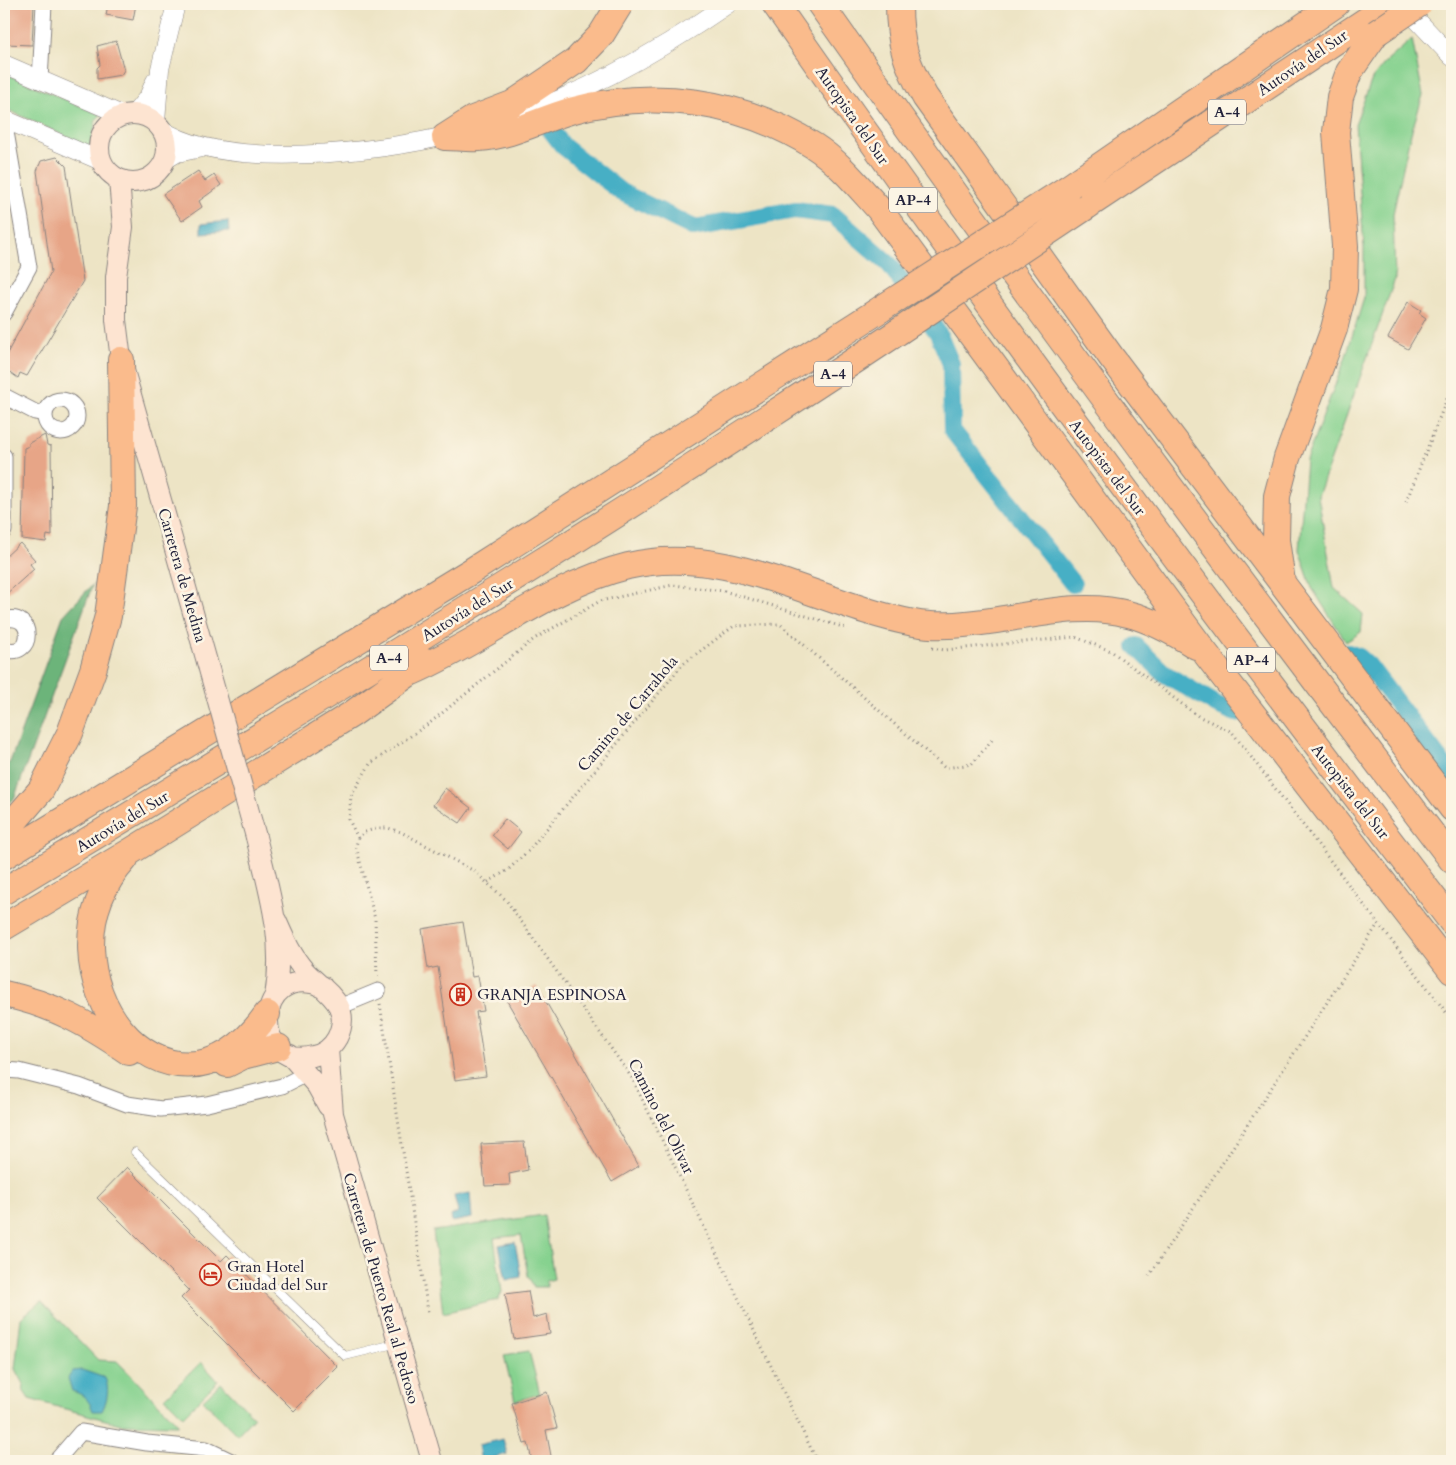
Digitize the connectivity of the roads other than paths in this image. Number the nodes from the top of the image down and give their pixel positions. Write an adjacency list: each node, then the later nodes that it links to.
1 (44, 4): 17 (street)
2 (176, 4): 16 (street)
3 (620, 4): 21 (highway)
4 (728, 4): 21 (street)
5 (775, 4): 49 (highway, Autopista del Sur / AP-4)
6 (820, 4): 46 (highway, AP-4)
7 (899, 4): 37 (highway)
8 (1336, 4): 12 (highway, A-4)
9 (1390, 4): 13 (highway, A-4)
10 (1402, 4): 14 (street)
11 (1419, 4): 13 (highway, bridge)
12 (1320, 12): 45 (highway, Autovía del Sur / A-4, bridge)
13 (1371, 26): 34 (highway, Autovía del Sur / A-4, bridge); 37 (highway)
14 (1452, 57)
15 (4, 64): 17 (street)
16 (160, 69): 18 (street); 20 (street)
17 (40, 80): 18 (street)
18 (128, 114): 20 (main road); 24 (main road)
19 (4, 119): 24 (street); 27 (street)
20 (158, 125): 22 (street); 23 (main road)
21 (445, 137): 22 (street); 40 (highway)
22 (204, 148): 23 (street)
23 (165, 160): 26 (main road)
24 (101, 161): 25 (main road)
25 (119, 180): 26 (main road); 28 (main road, Carretera de Medina)
26 (139, 182): 28 (main road, Carretera de Medina)
27 (11, 192): 29 (street)
28 (123, 227): 30 (main road, Carretera de Medina)
29 (4, 312)
30 (122, 360): 43 (highway); 48 (main road, Carretera de Medina, bridge)
31 (4, 396): 32 (street)
32 (45, 414)
33 (4, 456): 35 (street)
34 (665, 484): 41 (highway); 47 (highway, Autovía del Sur / A-4)
35 (4, 513): 36 (street)
36 (4, 531)
37 (1282, 586): 42 (highway)
38 (4, 620): 39 (street)
39 (4, 649)
40 (1203, 650): 41 (highway); 51 (highway)
41 (412, 672): 44 (highway)
42 (1452, 808)
43 (4, 833)
44 (133, 850): 50 (highway); 55 (highway)
45 (4, 856)
46 (1452, 860)
47 (4, 891)
48 (276, 920): 52 (main road); 55 (main road)
49 (1452, 922)
50 (4, 927)
51 (1452, 971)
52 (322, 986): 55 (main road); 56 (main road)
53 (378, 991): 56 (street)
54 (4, 994): 58 (highway)
55 (271, 1005): 58 (main road)
56 (339, 1007): 57 (main road)
57 (328, 1049): 58 (main road); 61 (main road)
58 (284, 1051): 60 (main road)
59 (4, 1070): 60 (street)
60 (308, 1074): 61 (main road)
61 (333, 1114): 63 (main road, Carretera de Puerto Real al Pedroso)
62 (135, 1152): 63 (lane)
63 (398, 1343): 66 (main road, Carretera de Puerto Real al Pedroso)
64 (56, 1461): 65 (street)
65 (231, 1461)
66 (432, 1461)

